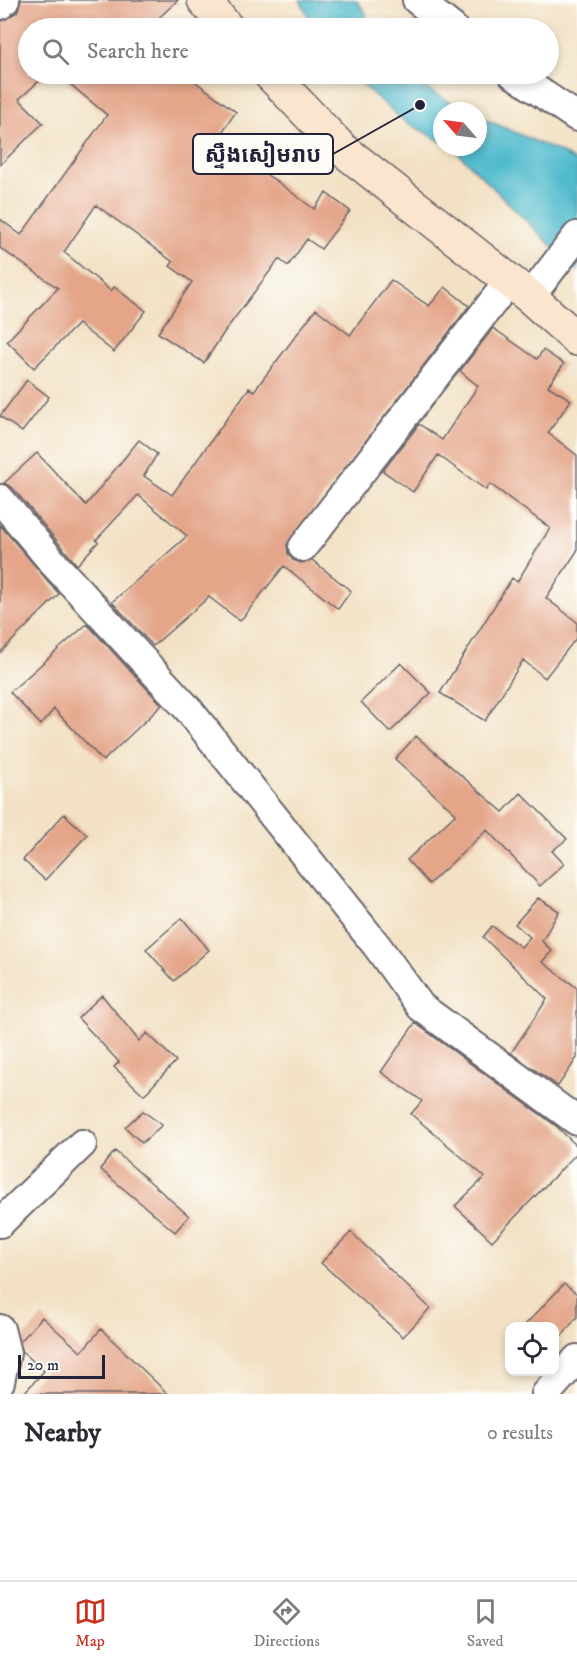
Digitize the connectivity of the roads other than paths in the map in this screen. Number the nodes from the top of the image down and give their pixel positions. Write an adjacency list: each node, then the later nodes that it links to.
1 (5, 0): 4 (street)
2 (204, 0): 5 (street)
3 (417, 0): 6 (street)
4 (0, 5)
5 (219, 18)
6 (440, 18)
7 (280, 84): 11 (street)
8 (528, 84): 9 (street)
9 (577, 117)
10 (577, 236): 11 (street)
11 (519, 289): 12 (street); 14 (street)
12 (577, 339)
13 (0, 499): 15 (street)
14 (303, 547)
15 (577, 1121)
16 (82, 1144): 17 (street)
17 (0, 1223)
18 (0, 1329): 20 (street)
19 (577, 1359): 21 (street)
20 (0, 1382)
21 (546, 1394)

